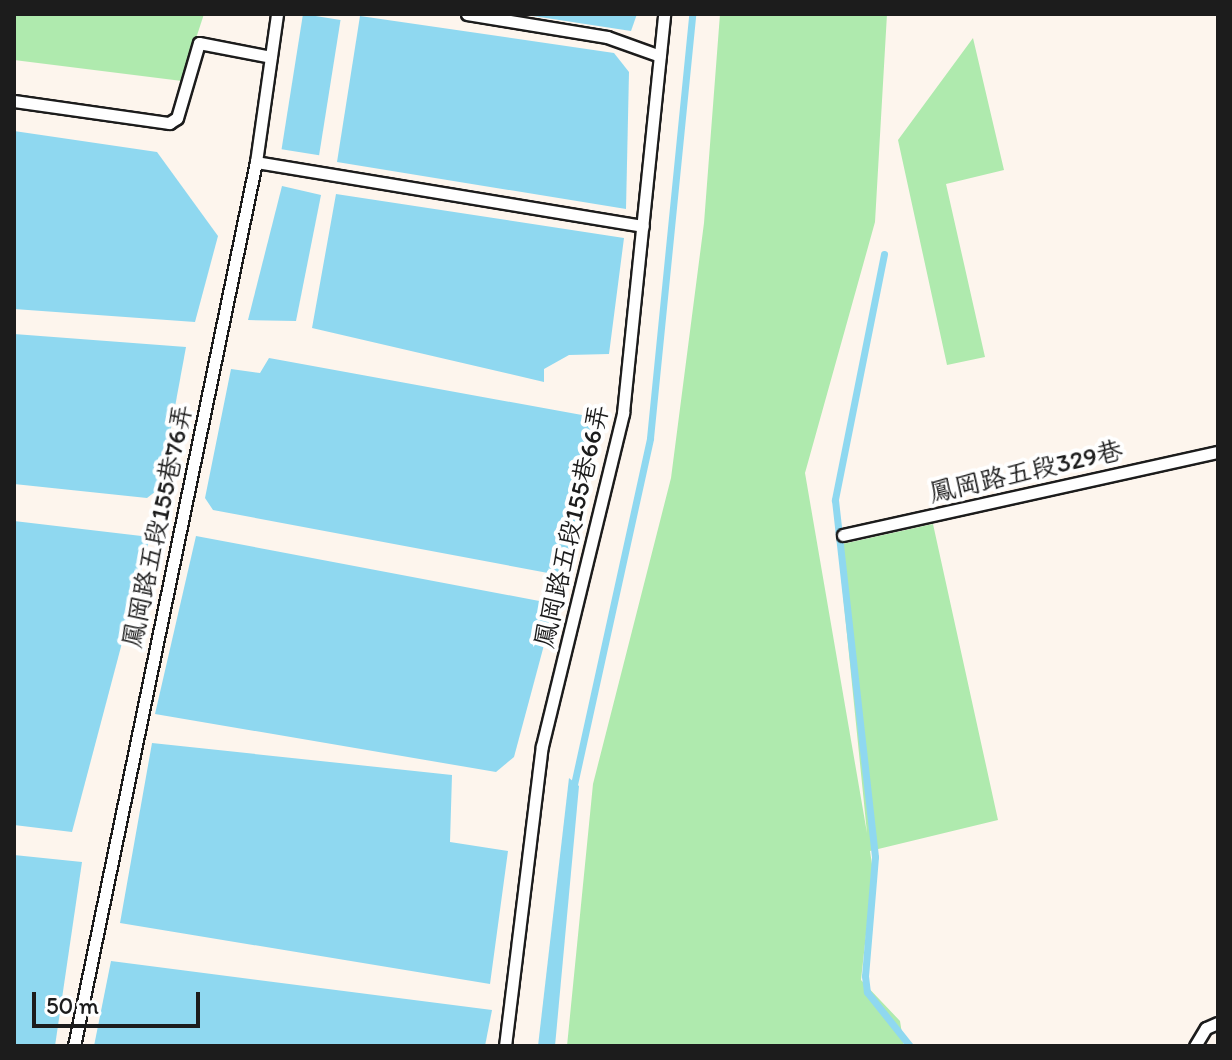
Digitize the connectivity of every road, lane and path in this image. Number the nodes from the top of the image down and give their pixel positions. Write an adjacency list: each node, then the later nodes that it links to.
1 (277, 14): 5 (lane, 鳳岡路五段155巷76弄)
2 (467, 14): 4 (lane)
3 (664, 14): 4 (lane, 鳳岡路五段155巷66弄)
4 (660, 56): 8 (lane, 鳳岡路五段155巷66弄)
5 (271, 57): 6 (lane); 7 (lane, 鳳岡路五段155巷76弄)
6 (14, 101)
7 (256, 162): 8 (lane); 12 (lane, 鳳岡路五段155巷76弄)
8 (643, 226): 13 (lane, 鳳岡路五段155巷66弄)
9 (1218, 452): 10 (lane, 鳳岡路五段329巷)
10 (843, 535)
11 (1218, 1023): 14 (lane)
12 (74, 1046)
13 (505, 1046)
14 (1195, 1046)

